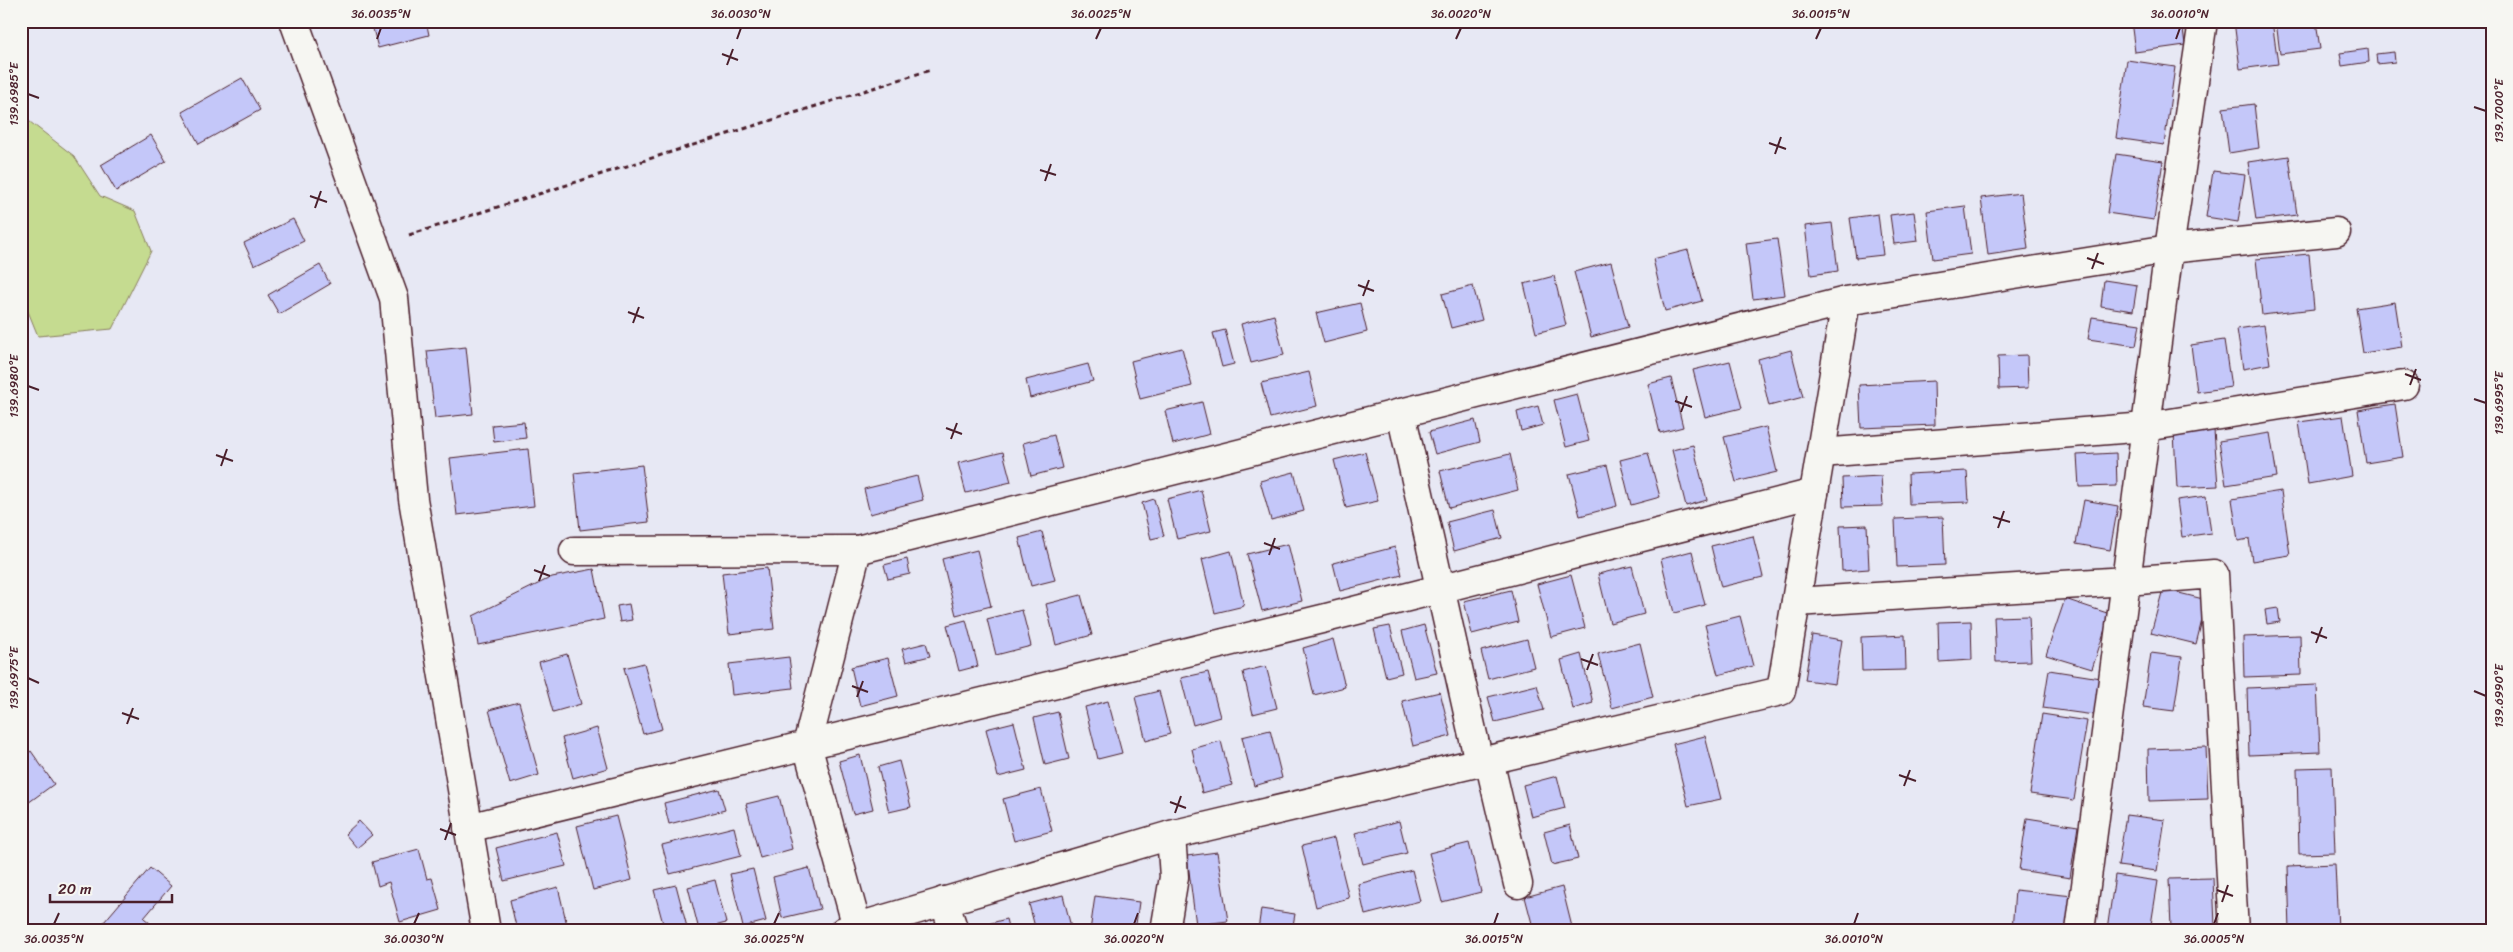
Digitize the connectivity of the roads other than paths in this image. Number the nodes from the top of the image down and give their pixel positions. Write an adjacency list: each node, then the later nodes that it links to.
1 (294, 21): 18 (street)
2 (2203, 21): 4 (street)
3 (2336, 232): 4 (street)
4 (2169, 249): 5 (street); 8 (street)
5 (1846, 301): 7 (street); 9 (street)
6 (2404, 385): 8 (street)
7 (1401, 413): 11 (street); 14 (street)
8 (2146, 426): 9 (street); 13 (street)
9 (1821, 452): 10 (street)
10 (1814, 493): 14 (street); 15 (street)
11 (857, 550): 12 (street); 16 (street)
12 (574, 552)
13 (2126, 581): 15 (street); 26 (street); 27 (street)
14 (1440, 588): 16 (street); 17 (street)
15 (1796, 602): 17 (street)
16 (807, 745): 18 (street); 22 (street)
17 (1484, 761): 19 (street); 20 (street)
18 (468, 828): 23 (street)
19 (1171, 835): 21 (street); 25 (street)
20 (1518, 884)
21 (944, 901): 22 (street); 24 (street)
22 (851, 929)
23 (486, 931)
24 (954, 931)
25 (1165, 931)
26 (2080, 931)
27 (2234, 931)

